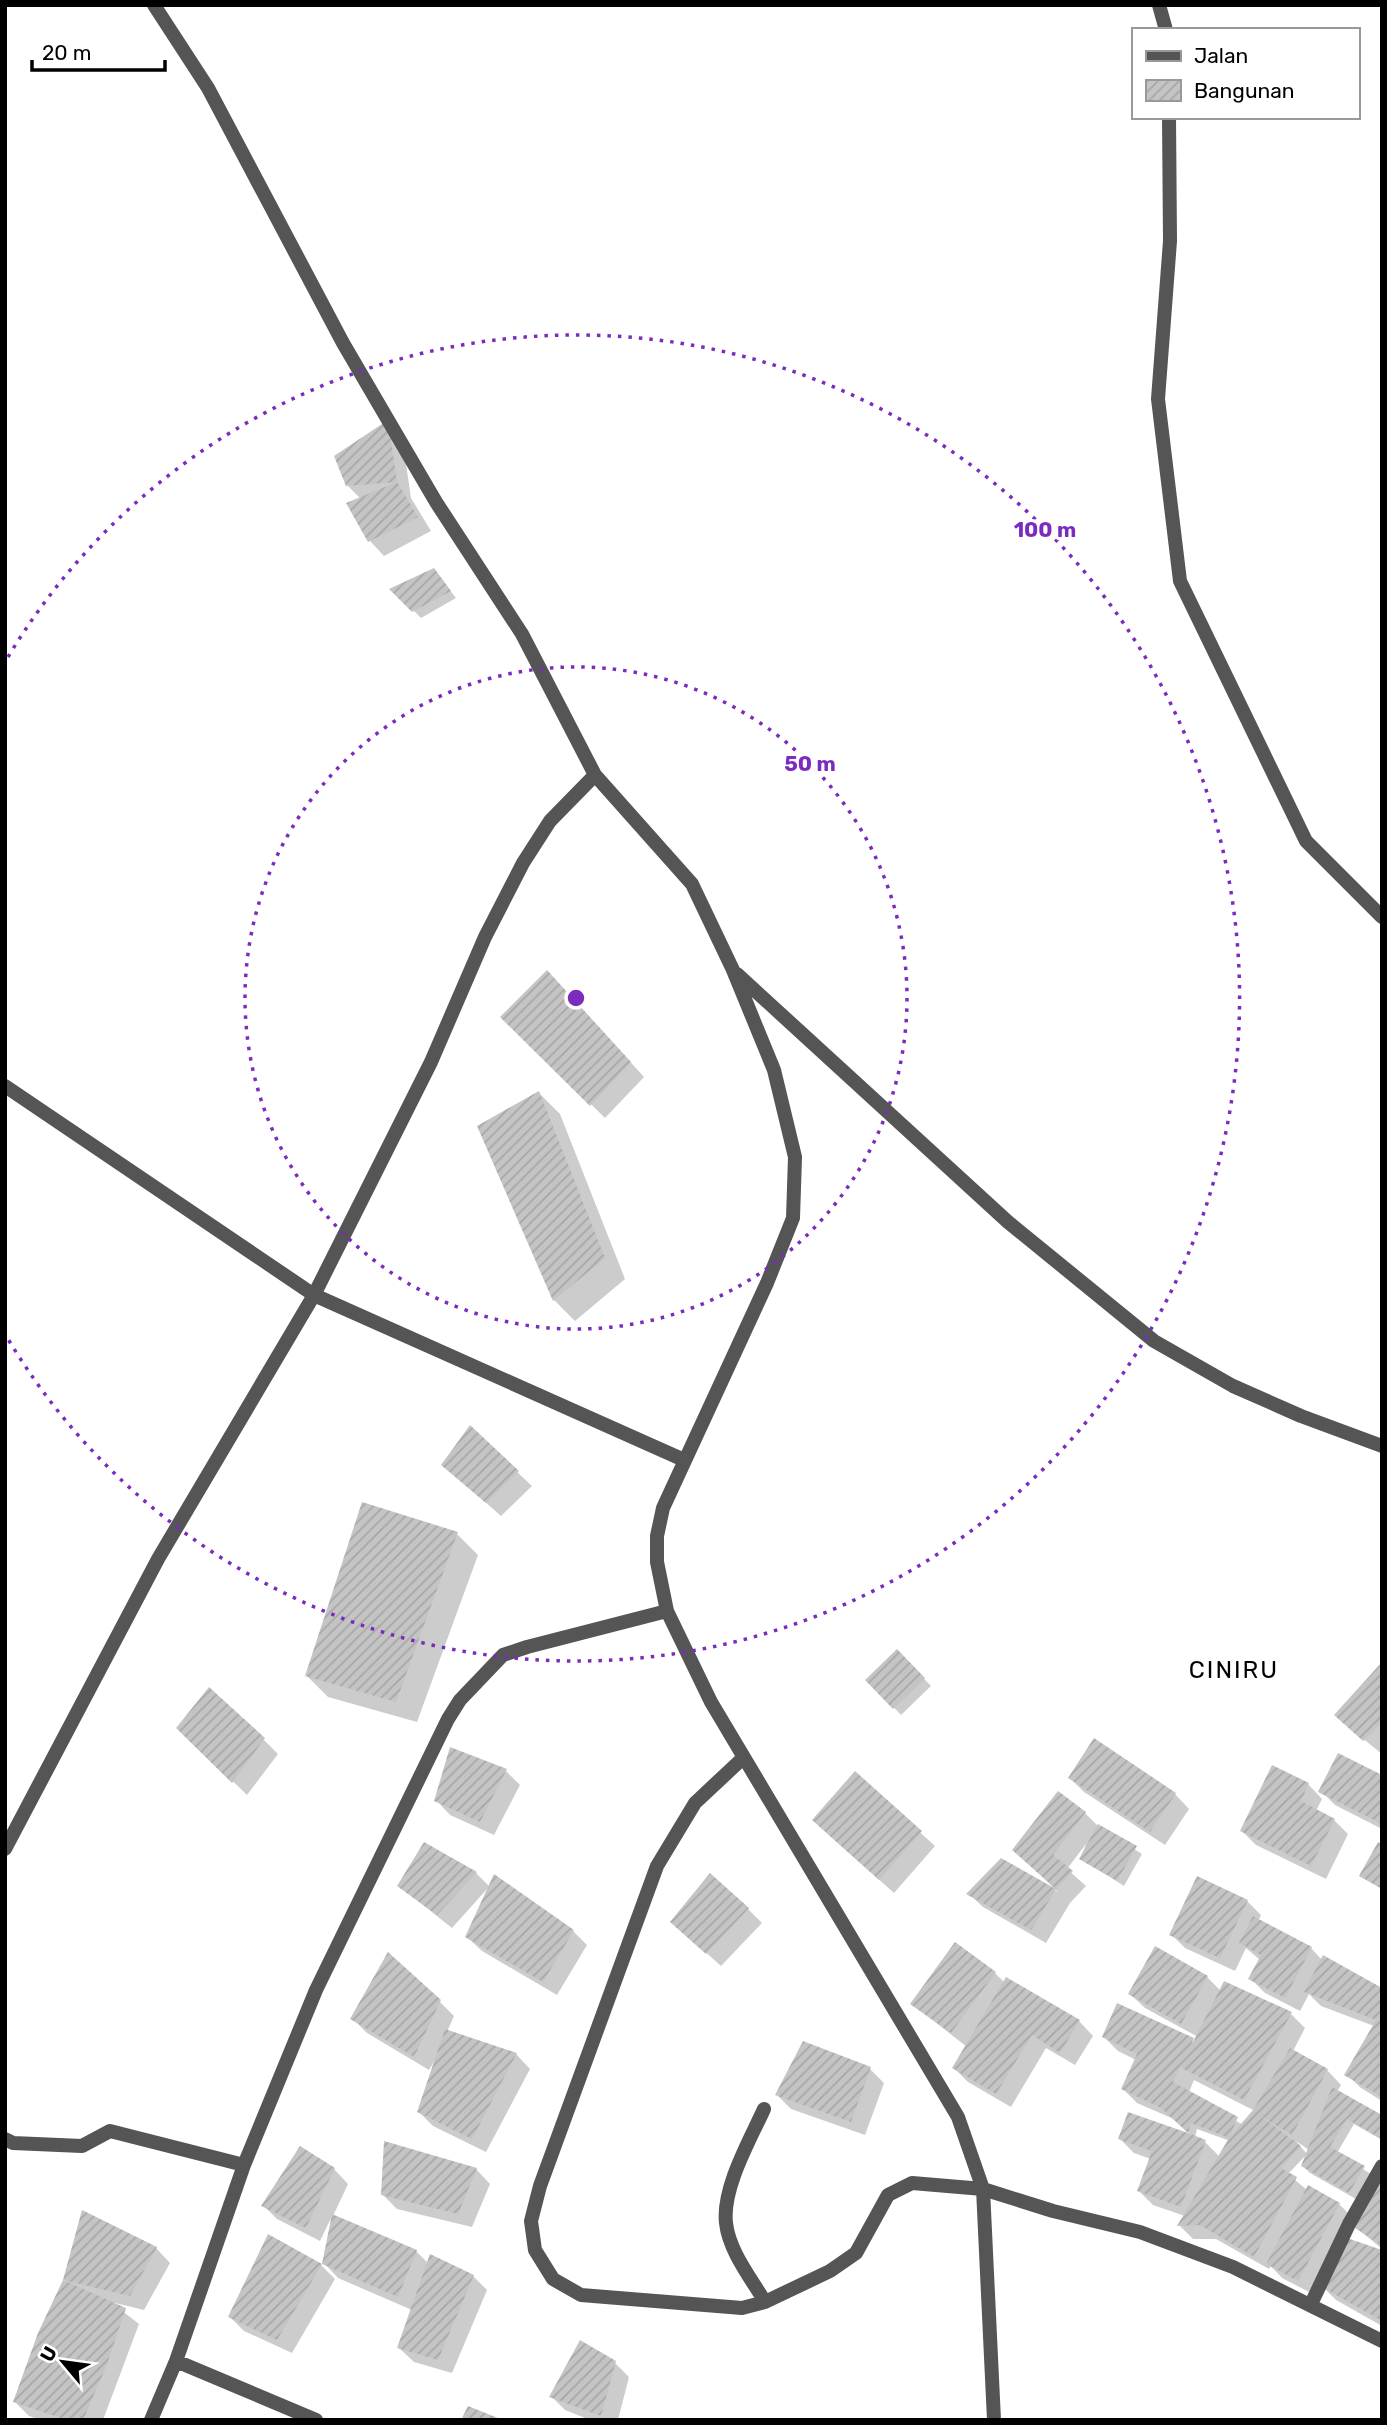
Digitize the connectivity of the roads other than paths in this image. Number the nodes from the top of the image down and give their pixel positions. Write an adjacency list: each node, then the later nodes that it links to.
1 (154, 5): 5 (street)
2 (1159, 5): 3 (street)
3 (1165, 28)
4 (1169, 119): 6 (street)
5 (595, 775): 7 (street); 9 (street)
6 (1382, 917)
7 (733, 970): 10 (street); 11 (street)
8 (5, 1086): 9 (street)
9 (314, 1295): 11 (street); 14 (street)
10 (1382, 1446)
11 (684, 1460): 12 (street)
12 (667, 1611): 13 (street); 17 (street)
13 (740, 1754): 19 (street); 20 (street)
14 (5, 1849)
15 (764, 2109): 20 (street)
16 (5, 2139): 17 (street)
17 (244, 2165): 23 (street)
18 (1382, 2166): 21 (street)
19 (983, 2189): 20 (street); 21 (street); 26 (street)
20 (765, 2302)
21 (1311, 2304): 22 (street)
22 (1382, 2341)
23 (176, 2361): 24 (street); 25 (street)
24 (150, 2420)
25 (316, 2420)
26 (994, 2420)

